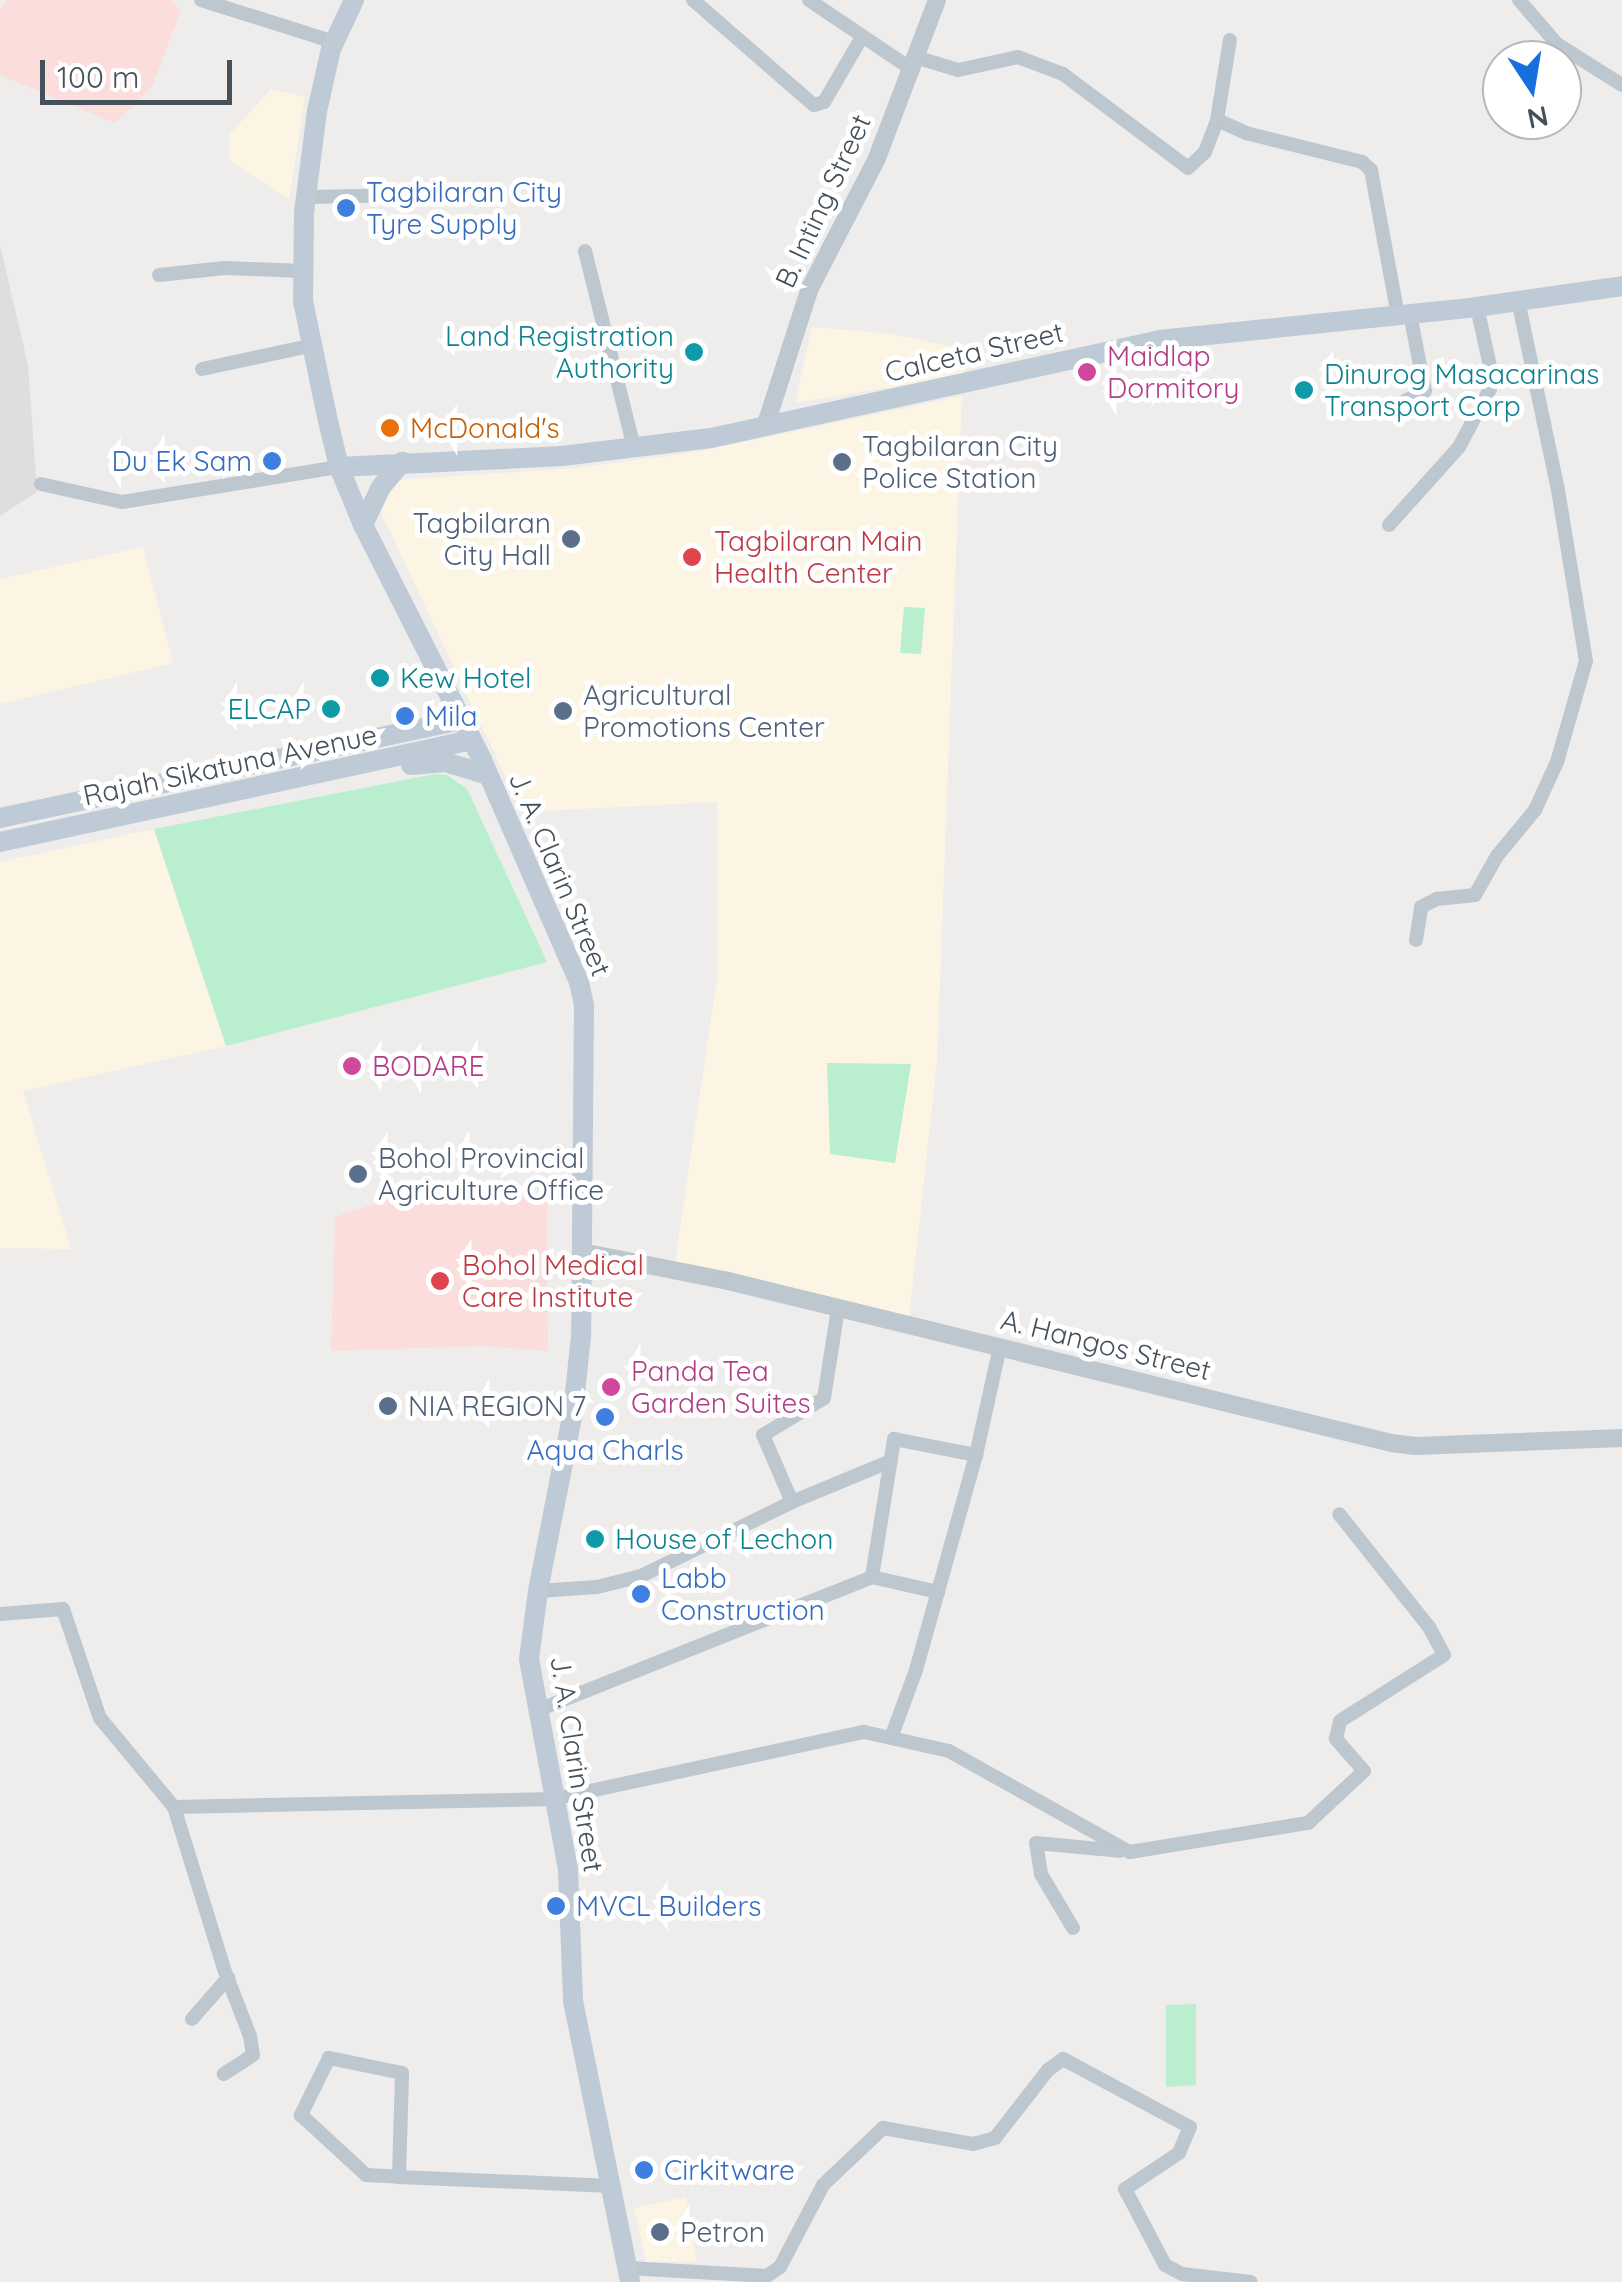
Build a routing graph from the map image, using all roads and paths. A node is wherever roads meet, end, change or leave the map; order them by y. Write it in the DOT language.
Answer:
graph roads {
  1 [pos="201,0"];
  2 [pos="354,0"];
  3 [pos="693,0"];
  4 [pos="809,0"];
  5 [pos="938,0"];
  6 [pos="1519,0"];
  7 [pos="862,36"];
  8 [pos="1230,40"];
  9 [pos="334,42"];
  10 [pos="913,62"];
  11 [pos="1622,85"];
  12 [pos="1217,120"];
  13 [pos="460,194"];
  14 [pos="307,197"];
  15 [pos="585,251"];
  16 [pos="302,271"];
  17 [pos="158,275"];
  18 [pos="1622,286"];
  19 [pos="1518,302"];
  20 [pos="1477,307"];
  21 [pos="1404,314"];
  22 [pos="314,345"];
  23 [pos="202,369"];
  24 [pos="1399,404"];
  25 [pos="765,427"];
  26 [pos="634,448"];
  27 [pos="402,462"];
  28 [pos="339,467"];
  29 [pos="41,484"];
  30 [pos="363,525"];
  31 [pos="1389,525"];
  32 [pos="460,720"];
  33 [pos="471,740"];
  34 [pos="380,760"];
  35 [pos="488,775"];
  36 [pos="152,786"];
  37 [pos="159,808"];
  38 [pos="0,818"];
  39 [pos="0,842"];
  40 [pos="1416,940"];
  41 [pos="582,1252"];
  42 [pos="838,1309"];
  43 [pos="1000,1347"];
  44 [pos="1622,1438"];
  45 [pos="976,1454"];
  46 [pos="891,1461"];
  47 [pos="792,1502"];
  48 [pos="1339,1514"];
  49 [pos="872,1577"];
  50 [pos="538,1591"];
  51 [pos="938,1592"];
  52 [pos="0,1614"];
  53 [pos="538,1710"];
  54 [pos="891,1738"];
  55 [pos="553,1799"];
  56 [pos="174,1807"];
  57 [pos="1130,1852"];
  58 [pos="1073,1928"];
  59 [pos="228,1978"];
  60 [pos="192,2019"];
  61 [pos="224,2074"];
  62 [pos="398,2177"];
  63 [pos="612,2186"];
  64 [pos="629,2275"];
  65 [pos="1251,2282"];
  1 -- 9 [label="street"];
  2 -- 9 [label="main road, J. A. Clarin Street"];
  3 -- 7 [label="street"];
  4 -- 7 [label="street"];
  5 -- 10 [label="street, B. Inting Street"];
  6 -- 11 [label="street"];
  7 -- 10 [label="street"];
  8 -- 12 [label="street"];
  9 -- 14 [label="main road, J. A. Clarin Street"];
  10 -- 12 [label="street"];
  10 -- 25 [label="street, B. Inting Street"];
  12 -- 21 [label="street"];
  13 -- 14 [label="street"];
  14 -- 16 [label="main road, J. A. Clarin Street"];
  15 -- 26 [label="street"];
  16 -- 17 [label="street"];
  16 -- 22 [label="main road, J. A. Clarin Street"];
  18 -- 19 [label="main road, Calceta Street"];
  19 -- 20 [label="main road, Calceta Street"];
  19 -- 40 [label="street"];
  20 -- 21 [label="main road, Calceta Street"];
  20 -- 31 [label="street"];
  21 -- 24 [label="street"];
  21 -- 25 [label="main road, Calceta Street"];
  22 -- 23 [label="street"];
  22 -- 28 [label="main road, J. A. Clarin Street"];
  25 -- 26 [label="main road, Calceta Street"];
  26 -- 27 [label="main road, Calceta Street"];
  27 -- 28 [label="main road, Calceta Street"];
  27 -- 30 [label="main road"];
  28 -- 29 [label="street"];
  28 -- 30 [label="main road, J. A. Clarin Street"];
  30 -- 32 [label="main road, J. A. Clarin Street"];
  32 -- 33 [label="main road, J. A. Clarin Street"];
  32 -- 36 [label="main road"];
  33 -- 34 [label="main road, Rajah Sikatuna Avenue"];
  33 -- 35 [label="main road, J. A. Clarin Street"];
  34 -- 35 [label="main road"];
  34 -- 37 [label="main road, Rajah Sikatuna Avenue"];
  35 -- 41 [label="main road, J. A. Clarin Street"];
  36 -- 37 [label="main road"];
  36 -- 38 [label="main road"];
  37 -- 39 [label="main road, Rajah Sikatuna Avenue"];
  41 -- 42 [label="street, A. Hangos Street"];
  41 -- 50 [label="main road, J. A. Clarin Street"];
  42 -- 43 [label="street, A. Hangos Street"];
  42 -- 47 [label="street"];
  43 -- 44 [label="street, A. Hangos Street"];
  43 -- 45 [label="street"];
  45 -- 46 [label="street"];
  45 -- 51 [label="street"];
  46 -- 47 [label="street"];
  46 -- 49 [label="street"];
  47 -- 50 [label="street"];
  48 -- 57 [label="street"];
  49 -- 51 [label="street"];
  49 -- 53 [label="street"];
  50 -- 53 [label="main road, J. A. Clarin Street"];
  51 -- 54 [label="street"];
  52 -- 56 [label="street"];
  53 -- 55 [label="main road, J. A. Clarin Street"];
  54 -- 55 [label="street"];
  54 -- 57 [label="street"];
  55 -- 56 [label="street"];
  55 -- 63 [label="main road, J. A. Clarin Street"];
  56 -- 59 [label="street"];
  57 -- 58 [label="street"];
  59 -- 60 [label="street"];
  59 -- 61 [label="street"];
  62 -- 62 [label="street"];
  62 -- 63 [label="street"];
  63 -- 64 [label="main road, J. A. Clarin Street"];
  64 -- 65 [label="street"];
}
